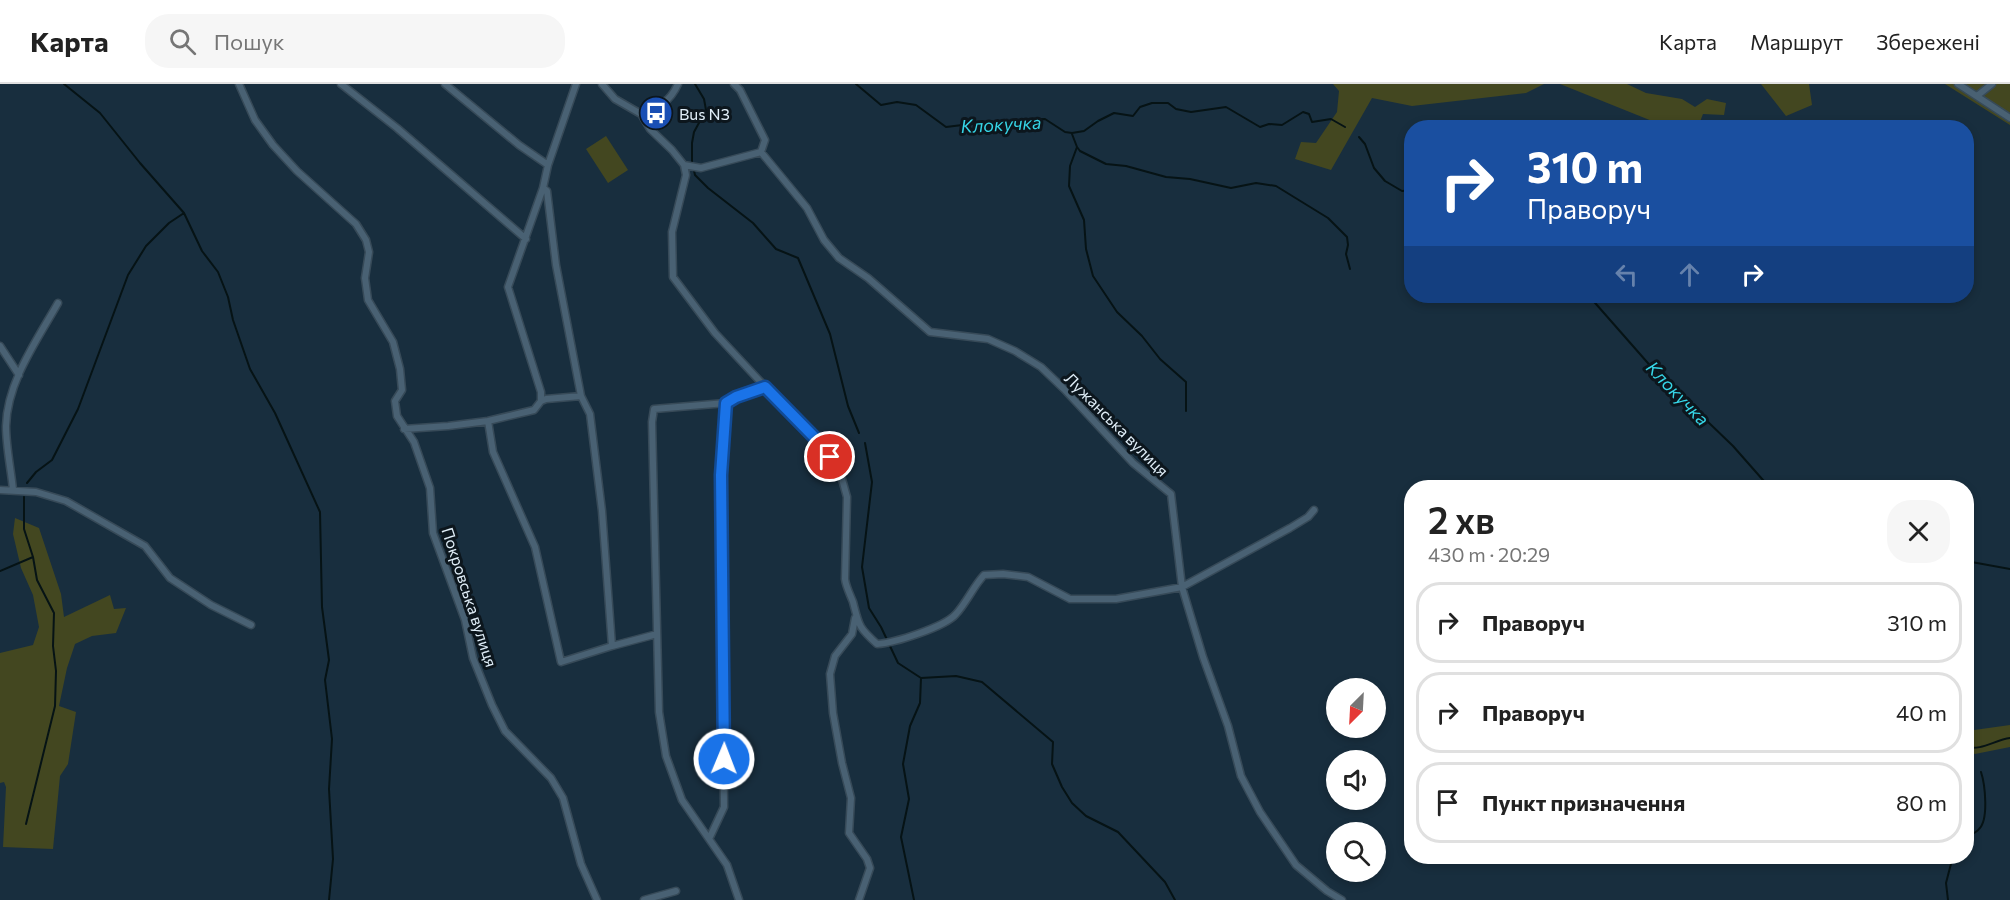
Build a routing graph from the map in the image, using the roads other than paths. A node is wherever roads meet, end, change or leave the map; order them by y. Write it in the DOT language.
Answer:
graph roads {
  1 [pos="239,84"];
  2 [pos="341,84"];
  3 [pos="445,84"];
  4 [pos="576,84"];
  5 [pos="602,84"];
  6 [pos="678,84"];
  7 [pos="734,84"];
  8 [pos="1958,84"];
  9 [pos="1992,84"];
  10 [pos="1977,96"];
  11 [pos="641,114"];
  12 [pos="2010,118"];
  13 [pos="760,152"];
  14 [pos="548,165"];
  15 [pos="688,166"];
  16 [pos="543,188"];
  17 [pos="526,239"];
  18 [pos="58,303"];
  19 [pos="0,345"];
  20 [pos="19,375"];
  21 [pos="765,387"];
  22 [pos="581,396"];
  23 [pos="541,401"];
  24 [pos="726,403"];
  25 [pos="488,421"];
  26 [pos="3,426"];
  27 [pos="404,429"];
  28 [pos="0,490"];
  29 [pos="14,490"];
  30 [pos="1314,510"];
  31 [pos="1182,587"];
  32 [pos="855,618"];
  33 [pos="251,625"];
  34 [pos="657,634"];
  35 [pos="612,646"];
  36 [pos="709,839"];
  37 [pos="676,891"];
  38 [pos="597,900"];
  39 [pos="644,900"];
  40 [pos="739,900"];
  41 [pos="859,900"];
  42 [pos="1341,900"];
  1 -- 27 [label="street, Покровська вулиця"];
  2 -- 17 [label="street"];
  3 -- 14 [label="street"];
  4 -- 14 [label="street"];
  5 -- 11 [label="street"];
  6 -- 11 [label="street"];
  7 -- 13 [label="street"];
  8 -- 10 [label="street"];
  9 -- 10 [label="street"];
  10 -- 12 [label="street"];
  11 -- 15 [label="street"];
  13 -- 15 [label="street"];
  13 -- 31 [label="street, Лужанська вулиця"];
  14 -- 16 [label="street"];
  15 -- 21 [label="street"];
  16 -- 17 [label="street"];
  16 -- 22 [label="street"];
  17 -- 23 [label="street"];
  18 -- 20 [label="street"];
  19 -- 20 [label="street"];
  20 -- 26 [label="street"];
  21 -- 24 [label="street"];
  21 -- 32 [label="street"];
  22 -- 23 [label="street"];
  22 -- 35 [label="street"];
  23 -- 25 [label="street"];
  24 -- 34 [label="street"];
  24 -- 36 [label="street"];
  25 -- 27 [label="street"];
  25 -- 35 [label="street"];
  26 -- 29 [label="street"];
  27 -- 38 [label="street, Покровська вулиця"];
  28 -- 29 [label="street"];
  29 -- 33 [label="street"];
  30 -- 31 [label="street"];
  31 -- 32 [label="street"];
  31 -- 42 [label="street, Лужанська вулиця"];
  32 -- 41 [label="street"];
  34 -- 35 [label="street"];
  34 -- 36 [label="street"];
  36 -- 40 [label="street"];
  37 -- 39 [label="street"];
}
